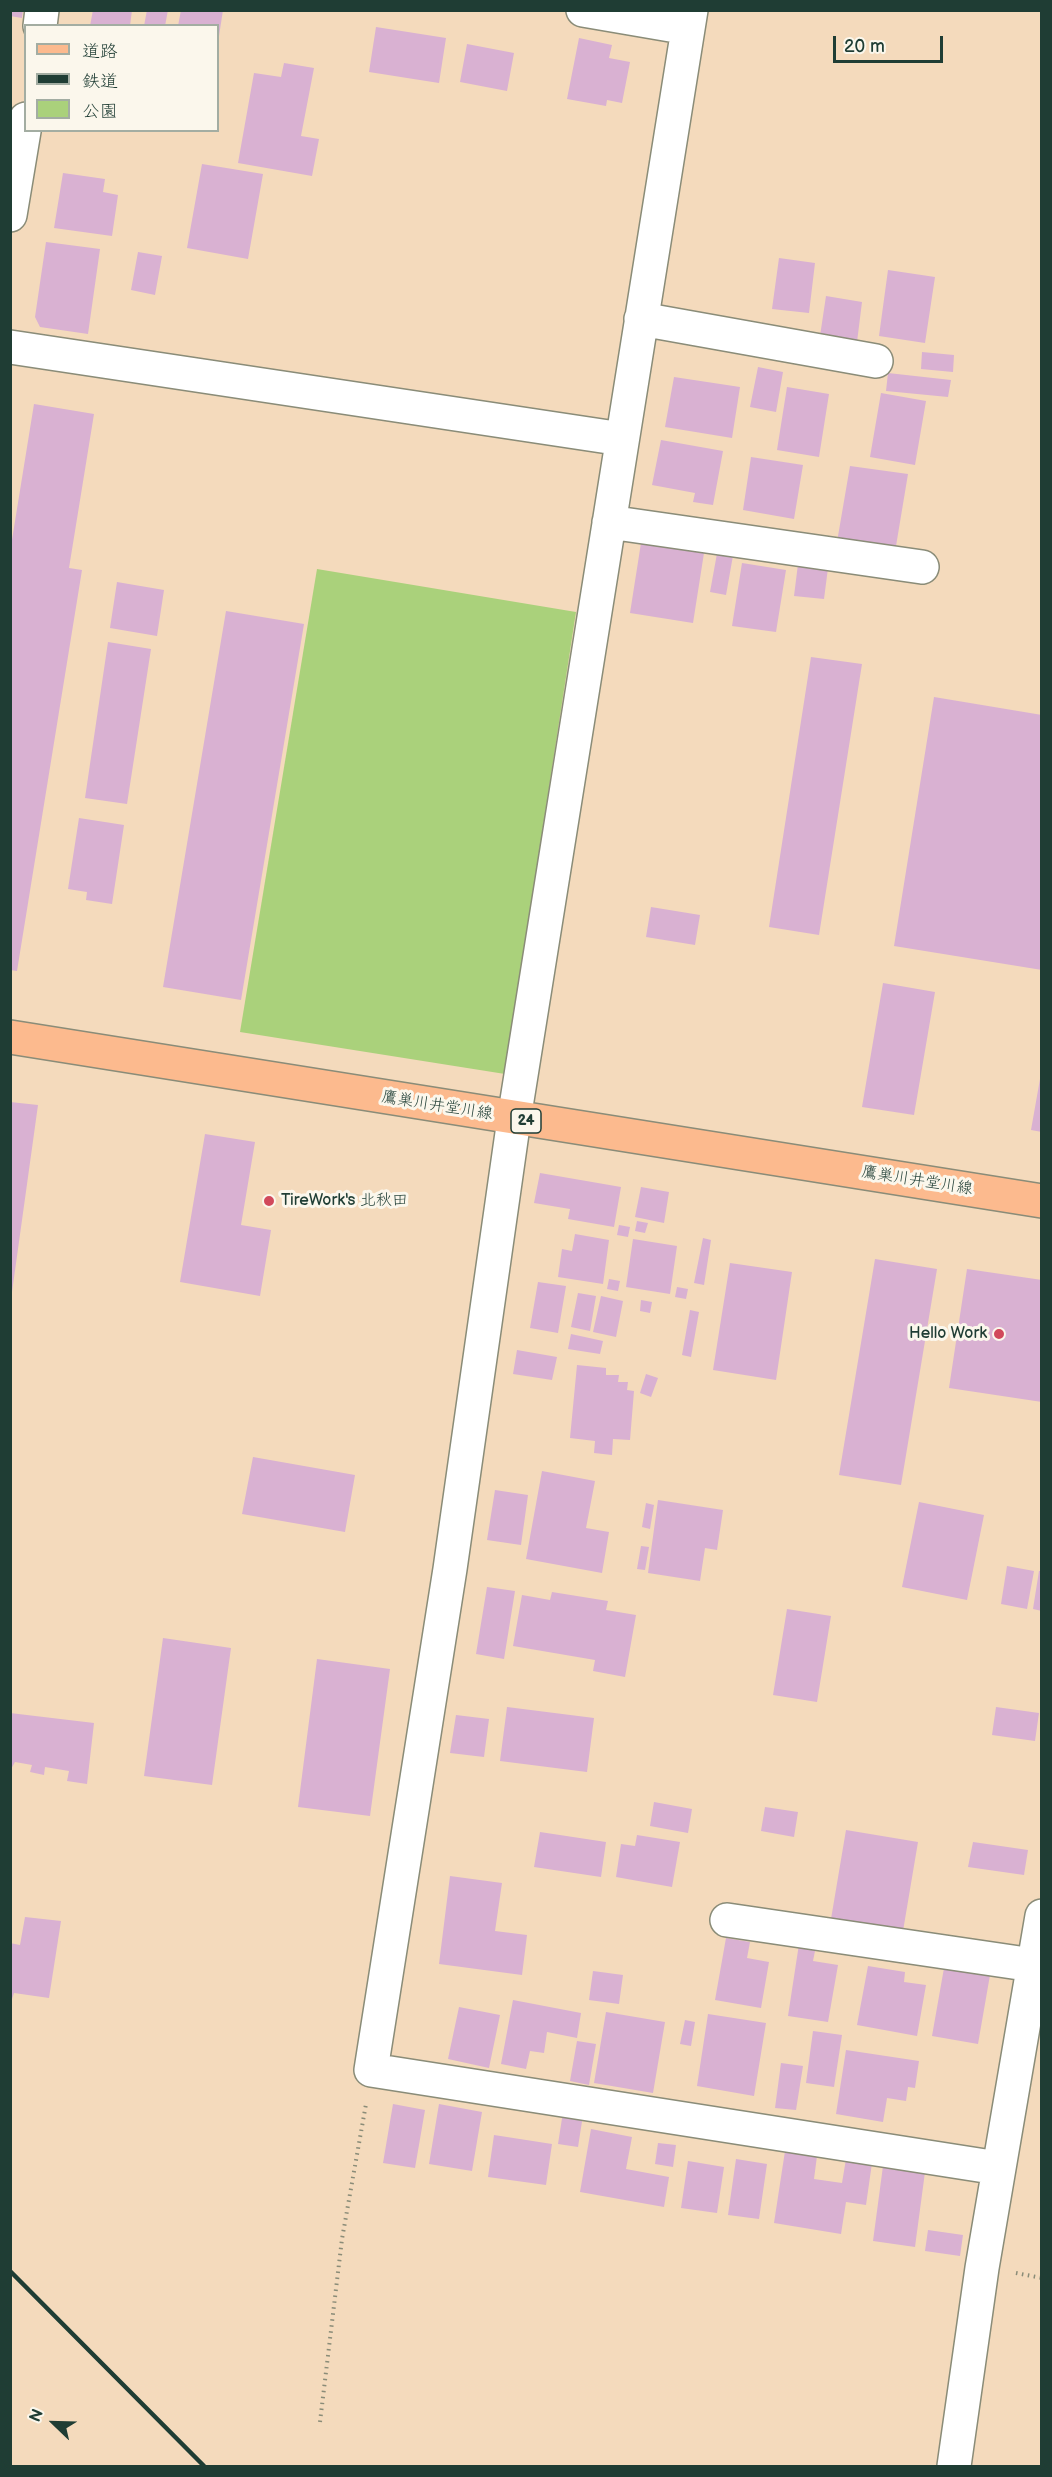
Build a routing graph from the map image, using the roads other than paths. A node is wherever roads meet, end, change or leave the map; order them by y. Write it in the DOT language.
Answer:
graph roads {
  1 [pos="583,10"];
  2 [pos="689,19"];
  3 [pos="24,131"];
  4 [pos="10,215"];
  5 [pos="641,320"];
  6 [pos="10,347"];
  7 [pos="876,361"];
  8 [pos="622,439"];
  9 [pos="609,522"];
  10 [pos="922,567"];
  11 [pos="10,1037"];
  12 [pos="514,1119"];
  13 [pos="1041,1201"];
  14 [pos="1041,1916"];
  15 [pos="727,1920"];
  16 [pos="1033,1965"];
  17 [pos="998,2168"];
  18 [pos="954,2466"];
  1 -- 2 [label="street"];
  2 -- 5 [label="street"];
  3 -- 4 [label="street"];
  5 -- 7 [label="street"];
  5 -- 8 [label="street"];
  6 -- 8 [label="street"];
  8 -- 9 [label="street"];
  9 -- 10 [label="street"];
  9 -- 12 [label="street"];
  11 -- 12 [label="main road, 鷹巣川井堂川線 / 24"];
  12 -- 13 [label="main road, 鷹巣川井堂川線 / 24"];
  12 -- 17 [label="street"];
  14 -- 16 [label="street"];
  15 -- 16 [label="street"];
  16 -- 17 [label="street"];
  17 -- 18 [label="street"];
}
